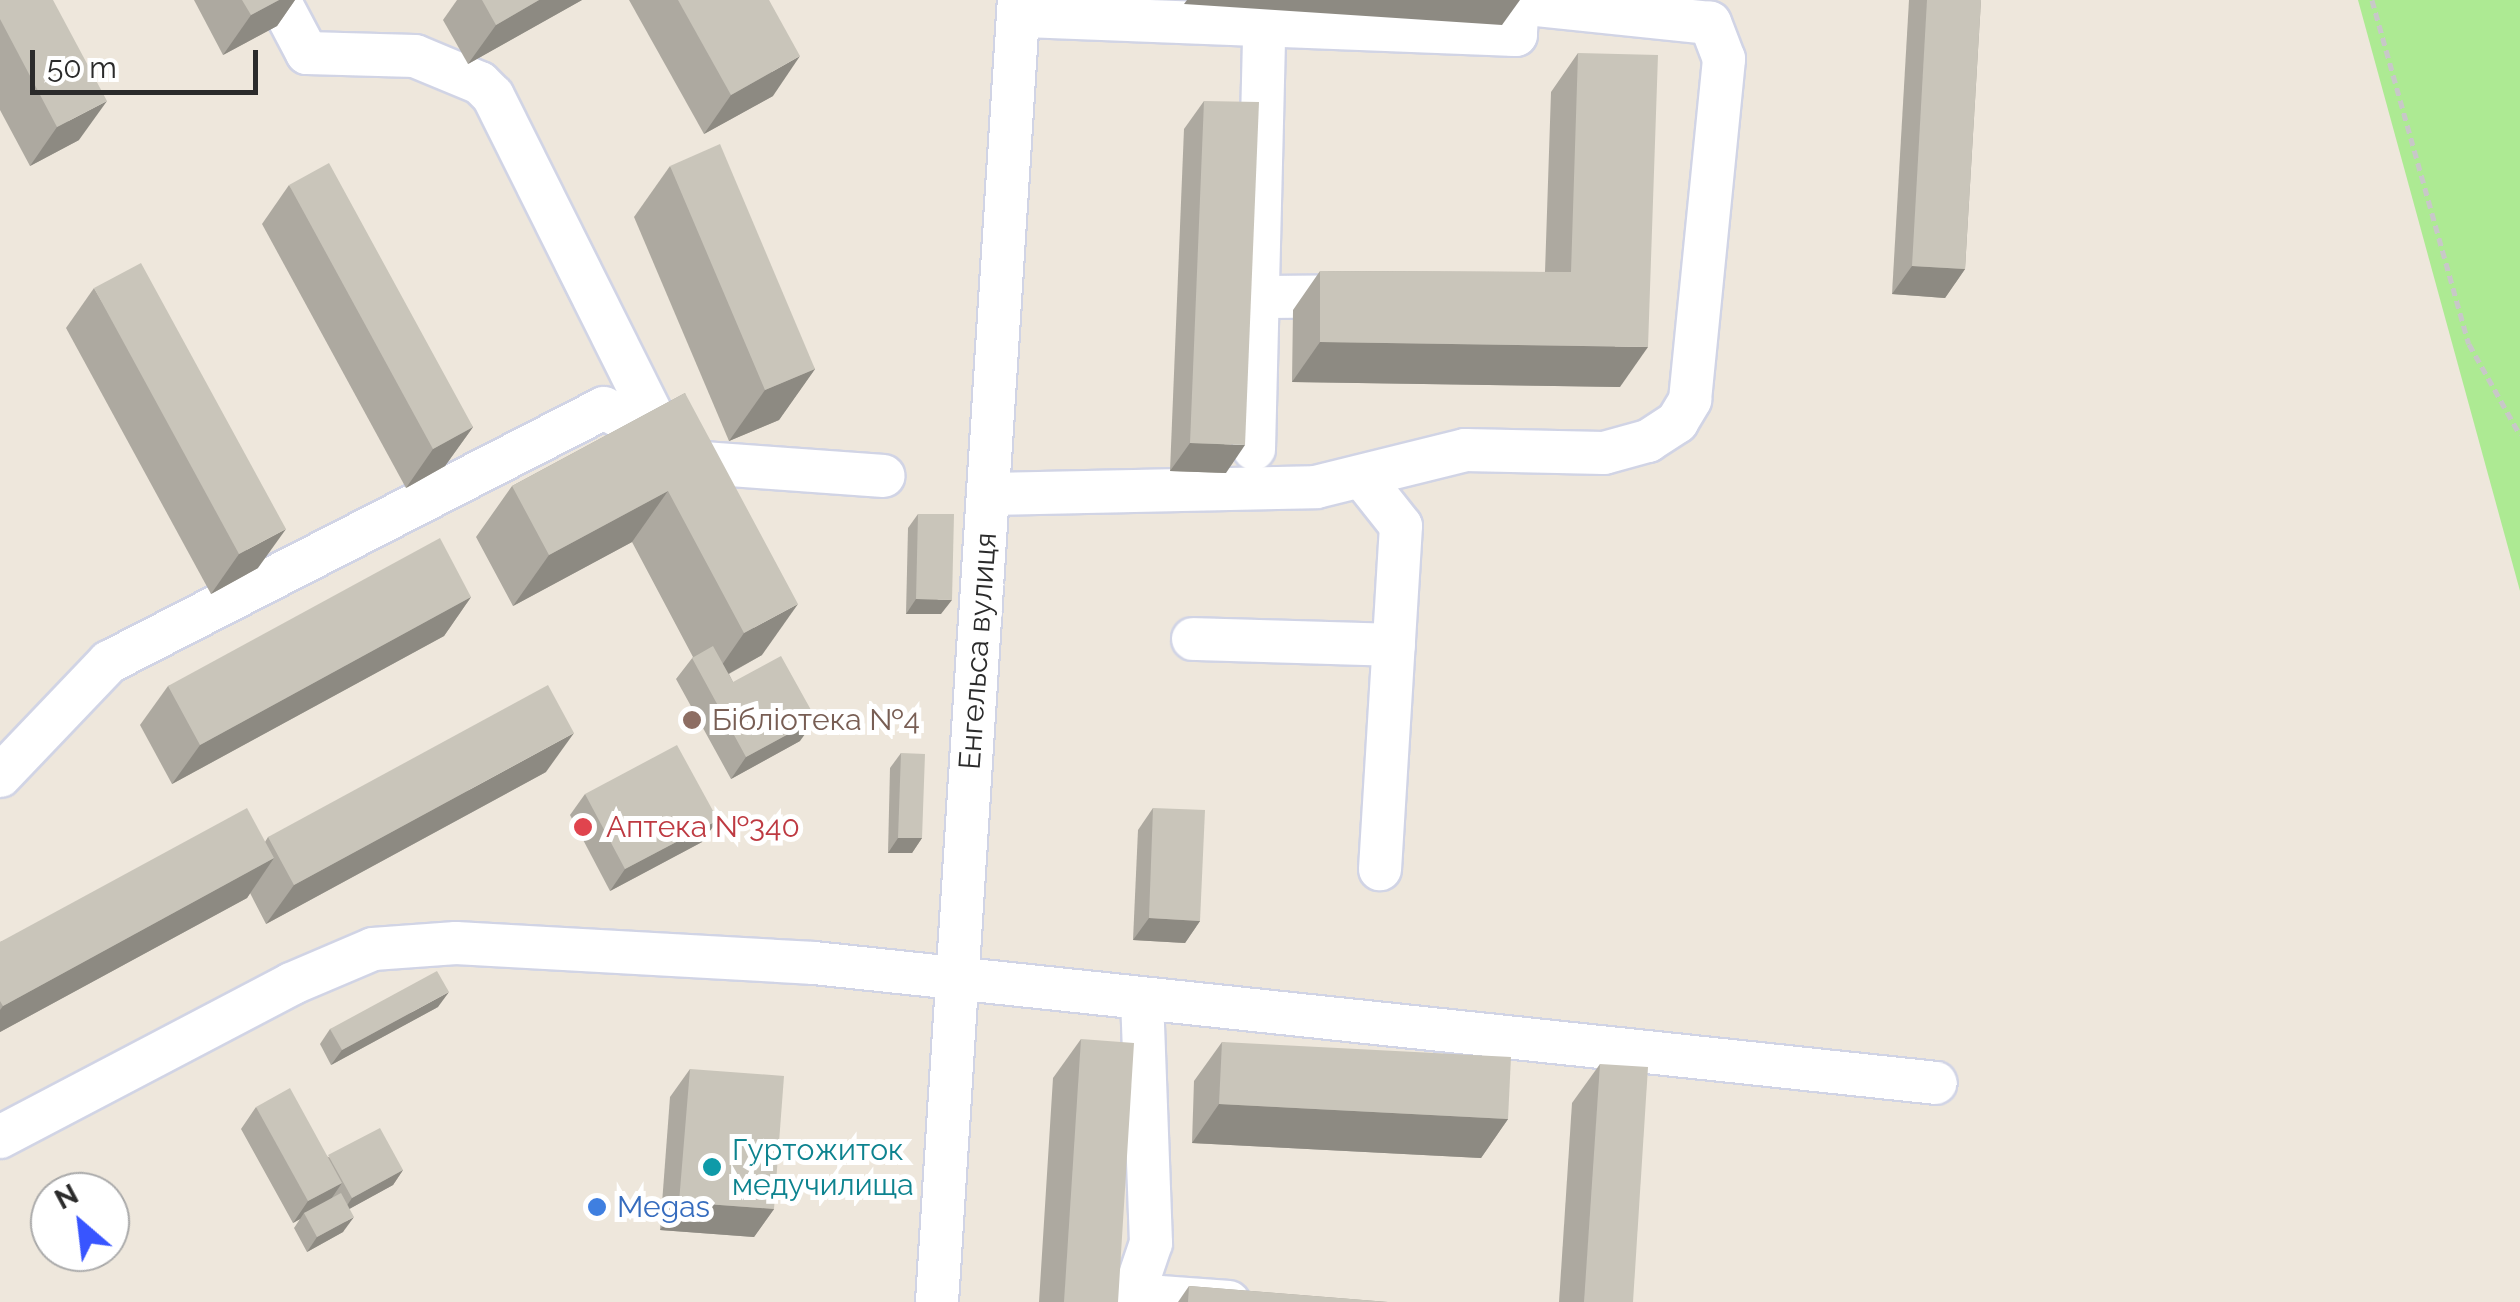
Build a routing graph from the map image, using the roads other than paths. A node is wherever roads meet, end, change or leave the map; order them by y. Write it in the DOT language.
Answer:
graph roads {
  1 [pos="278,0"];
  2 [pos="1518,1"];
  3 [pos="1018,8"];
  4 [pos="1264,25"];
  5 [pos="1413,295"];
  6 [pos="1258,297"];
  7 [pos="666,443"];
  8 [pos="1254,449"];
  9 [pos="884,476"];
  10 [pos="1363,478"];
  11 [pos="988,494"];
  12 [pos="1193,639"];
  13 [pos="1394,646"];
  14 [pos="0,776"];
  15 [pos="1380,869"];
  16 [pos="958,982"];
  17 [pos="1142,1002"];
  18 [pos="1936,1084"];
  19 [pos="0,1137"];
  20 [pos="1132,1298"];
  21 [pos="938,1302"];
  22 [pos="1229,1302"];
  1 -- 7 [label="street"];
  2 -- 4 [label="street"];
  2 -- 10 [label="street"];
  3 -- 4 [label="street"];
  3 -- 11 [label="street, Енгельса вулиця"];
  4 -- 6 [label="street"];
  5 -- 6 [label="street"];
  6 -- 8 [label="street"];
  7 -- 9 [label="street"];
  7 -- 14 [label="street"];
  10 -- 11 [label="street"];
  10 -- 13 [label="street"];
  11 -- 16 [label="street, Енгельса вулиця"];
  12 -- 13 [label="street"];
  13 -- 15 [label="street"];
  16 -- 17 [label="street"];
  16 -- 19 [label="street"];
  16 -- 21 [label="street, Енгельса вулиця"];
  17 -- 18 [label="street"];
  17 -- 20 [label="street"];
  20 -- 22 [label="street"];
}
